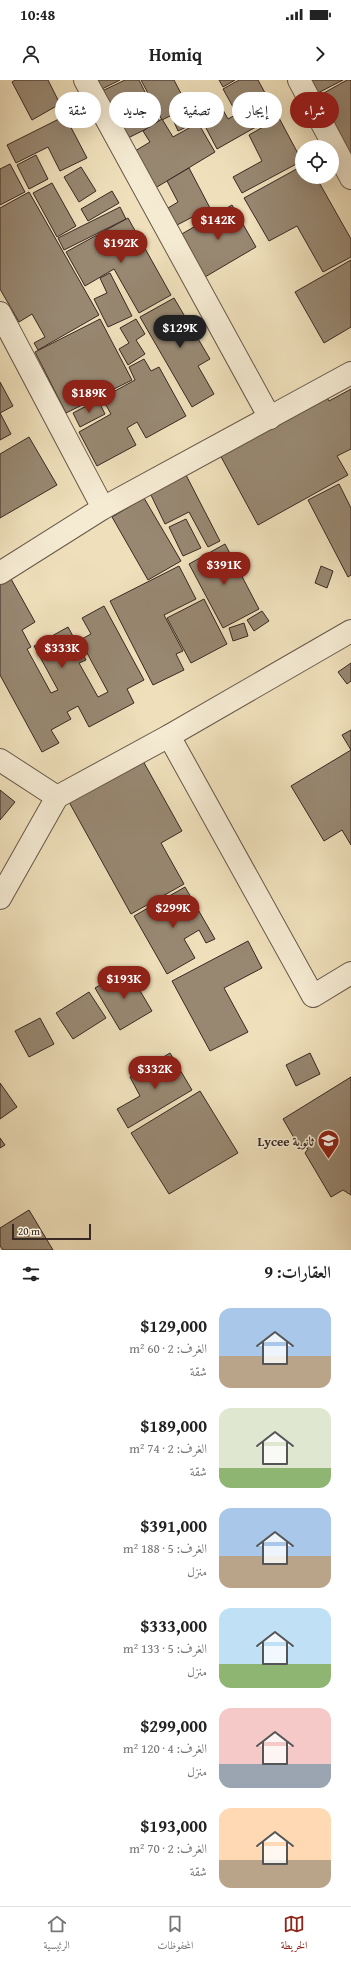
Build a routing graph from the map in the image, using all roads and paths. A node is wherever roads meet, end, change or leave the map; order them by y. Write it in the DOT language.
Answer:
graph roads {
  1 [pos="85,80"];
  2 [pos="299,80"];
  3 [pos="351,178"];
  4 [pos="0,313"];
  5 [pos="351,373"];
  6 [pos="270,418"];
  7 [pos="103,508"];
  8 [pos="0,573"];
  9 [pos="351,631"];
  10 [pos="169,736"];
  11 [pos="0,760"];
  12 [pos="57,797"];
  13 [pos="0,898"];
  14 [pos="351,973"];
  1 -- 6 [label="street"];
  2 -- 3 [label="street"];
  4 -- 7 [label="street"];
  5 -- 6 [label="street"];
  6 -- 7 [label="street"];
  7 -- 8 [label="street"];
  9 -- 10 [label="street"];
  10 -- 12 [label="street"];
  10 -- 14 [label="street"];
  11 -- 12 [label="street"];
  12 -- 13 [label="street"];
}
